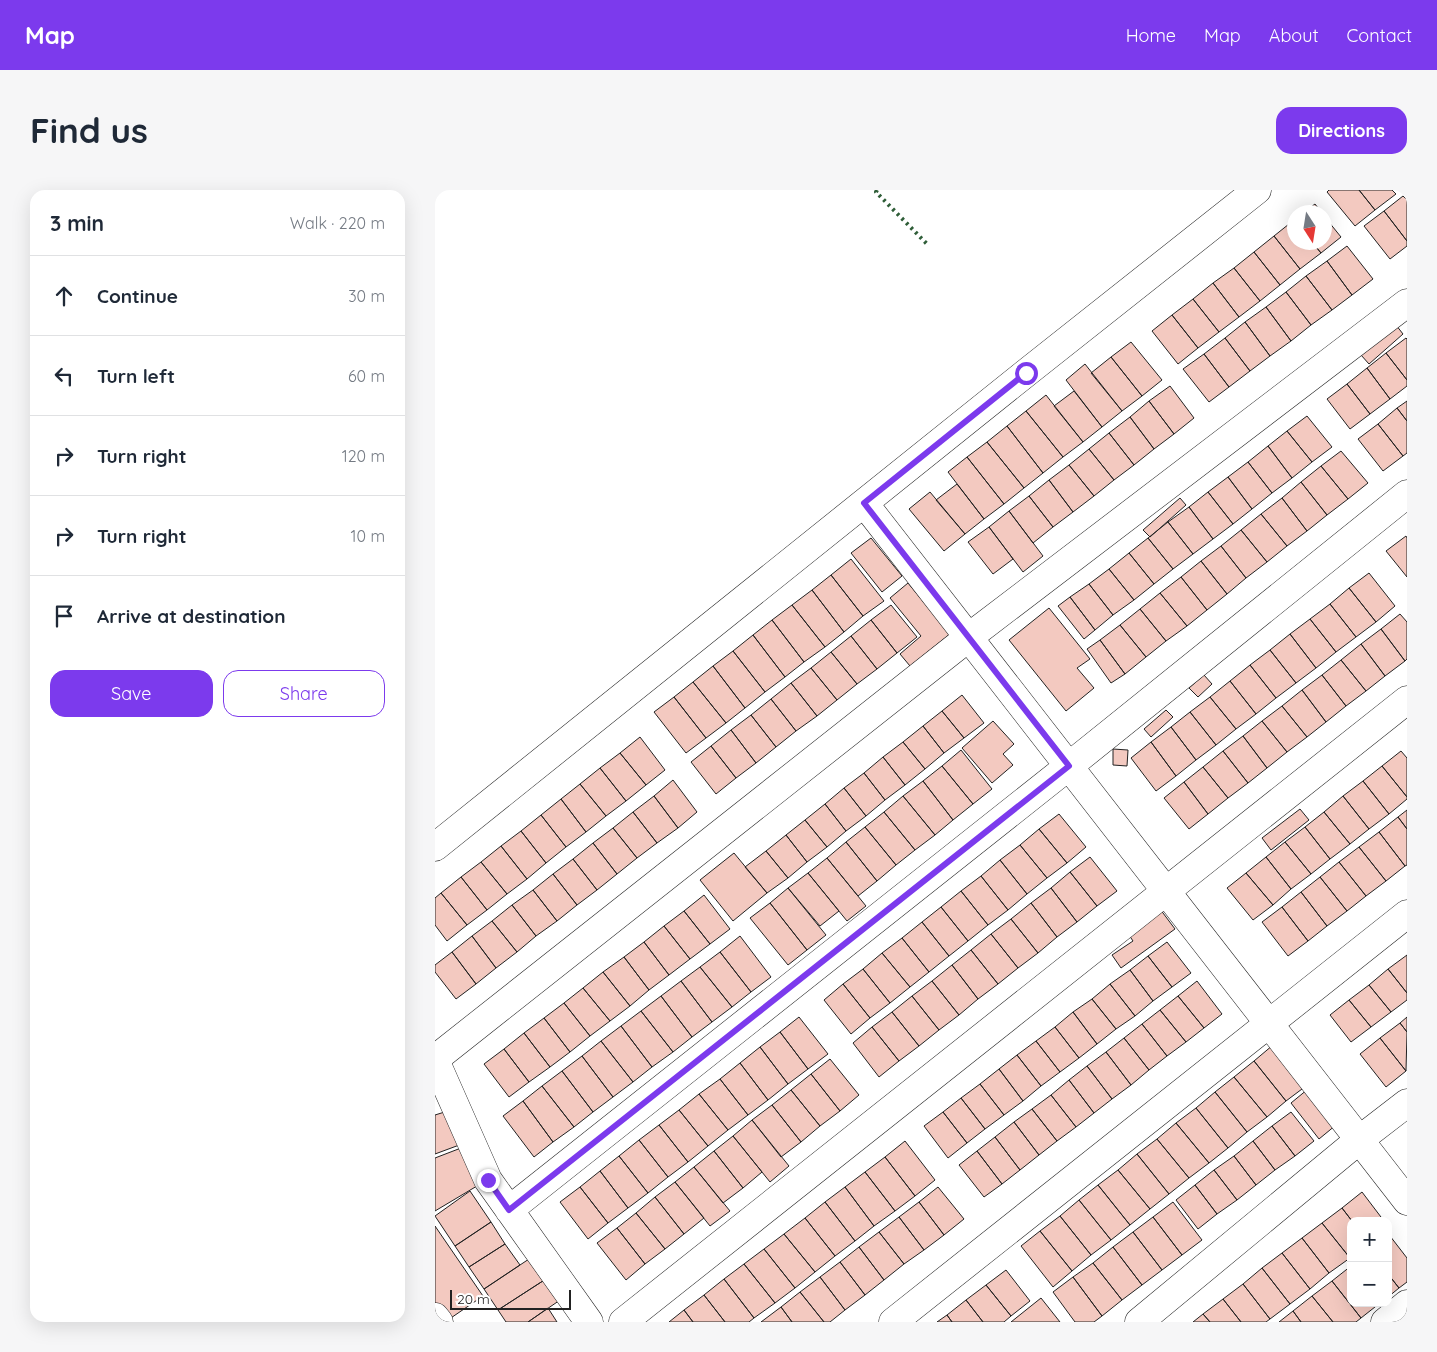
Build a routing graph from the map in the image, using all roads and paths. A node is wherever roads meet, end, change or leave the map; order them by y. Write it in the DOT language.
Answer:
graph roads {
  1 [pos="1257,190"];
  2 [pos="1407,303"];
  3 [pos="1407,494"];
  4 [pos="864,503"];
  5 [pos="969,637"];
  6 [pos="1407,700"];
  7 [pos="1069,766"];
  8 [pos="435,847"];
  9 [pos="1166,892"];
  10 [pos="1407,914"];
  11 [pos="1269,1024"];
  12 [pos="435,1059"];
  13 [pos="1407,1103"];
  14 [pos="1359,1140"];
  15 [pos="1407,1202"];
  16 [pos="509,1210"];
  17 [pos="1407,1304"];
  18 [pos="435,1317"];
  19 [pos="439,1322"];
  20 [pos="589,1322"];
  21 [pos="623,1322"];
  22 [pos="893,1322"];
  23 [pos="1139,1322"];
  24 [pos="1385,1322"];
  1 -- 4 [label="street"];
  2 -- 5 [label="street"];
  3 -- 7 [label="street"];
  4 -- 5 [label="street"];
  4 -- 8 [label="street"];
  5 -- 7 [label="street"];
  5 -- 12 [label="street"];
  6 -- 9 [label="street"];
  7 -- 9 [label="street"];
  7 -- 16 [label="street"];
  9 -- 11 [label="street"];
  9 -- 21 [label="street"];
  10 -- 11 [label="street"];
  11 -- 14 [label="street"];
  11 -- 22 [label="street"];
  12 -- 16 [label="street"];
  13 -- 14 [label="street"];
  14 -- 15 [label="street"];
  14 -- 23 [label="street"];
  16 -- 20 [label="street"];
  17 -- 24 [label="street"];
  18 -- 19 [label="street"];
}
